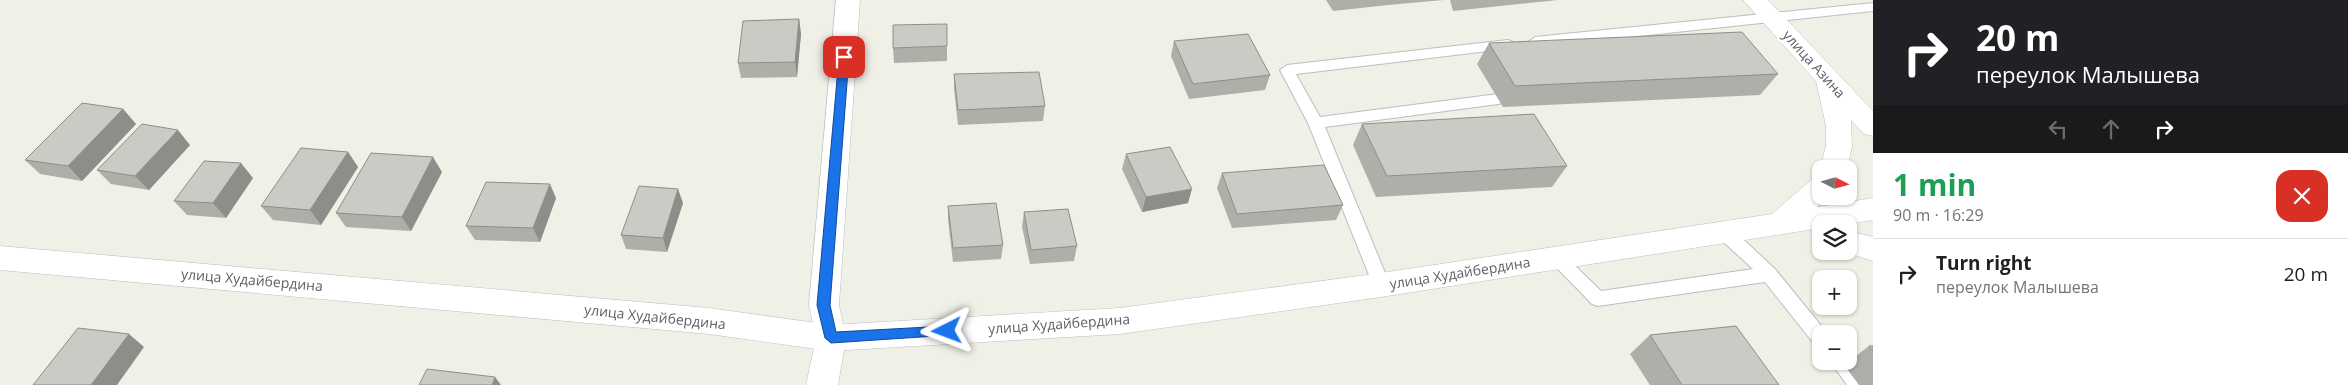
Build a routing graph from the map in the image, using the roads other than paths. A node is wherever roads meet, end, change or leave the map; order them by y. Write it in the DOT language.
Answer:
graph roads {
  1 [pos="848,0"];
  2 [pos="1873,7"];
  3 [pos="1764,8"];
  4 [pos="1824,75"];
  5 [pos="1498,99"];
  6 [pos="1873,110"];
  7 [pos="1316,123"];
  8 [pos="1873,127"];
  9 [pos="1835,160"];
  10 [pos="1812,195"];
  11 [pos="1873,209"];
  12 [pos="1779,224"];
  13 [pos="1724,232"];
  14 [pos="1812,233"];
  15 [pos="1857,244"];
  16 [pos="1873,249"];
  17 [pos="0,258"];
  18 [pos="1556,258"];
  19 [pos="1769,274"];
  20 [pos="1381,285"];
  21 [pos="1812,328"];
  22 [pos="831,338"];
  23 [pos="1846,370"];
  24 [pos="822,385"];
  25 [pos="1858,385"];
  1 -- 22 [label="street"];
  2 -- 3 [label="lane"];
  3 -- 4 [label="street, улица Азина"];
  3 -- 7 [label="lane"];
  4 -- 6 [label="street"];
  4 -- 8 [label="street, улица Азина"];
  4 -- 9 [label="street"];
  5 -- 7 [label="lane"];
  7 -- 20 [label="lane"];
  10 -- 12 [label="street"];
  11 -- 12 [label="street, улица Худайбердина"];
  12 -- 13 [label="street, улица Худайбердина"];
  12 -- 14 [label="street"];
  13 -- 18 [label="street, улица Худайбердина"];
  13 -- 19 [label="lane"];
  15 -- 16 [label="street"];
  17 -- 22 [label="street, улица Худайбердина"];
  18 -- 19 [label="lane"];
  18 -- 20 [label="street, улица Худайбердина"];
  19 -- 21 [label="lane"];
  20 -- 22 [label="street, улица Худайбердина"];
  22 -- 24 [label="street"];
  23 -- 25 [label="lane"];
}
